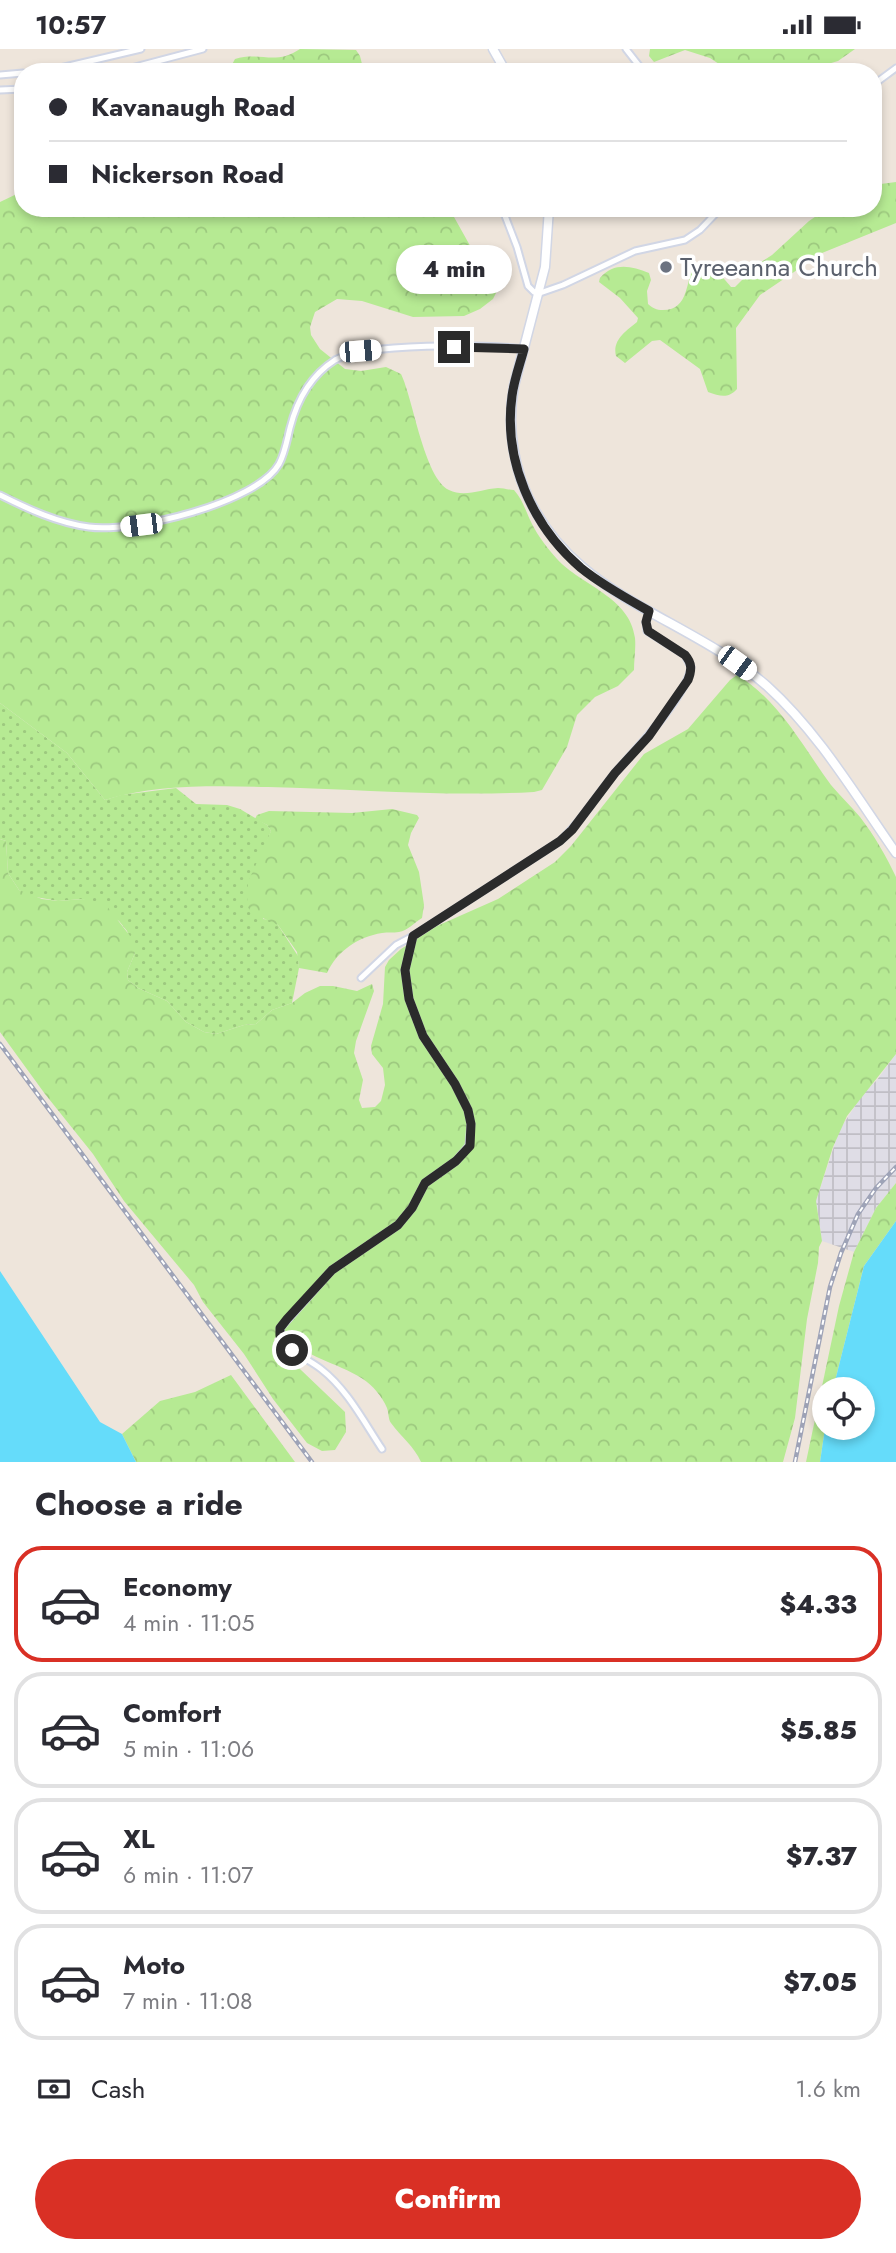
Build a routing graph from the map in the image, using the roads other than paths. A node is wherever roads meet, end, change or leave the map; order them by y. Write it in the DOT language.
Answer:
graph roads {
  1 [pos="141,49"];
  2 [pos="203,49"];
  3 [pos="626,49"];
  4 [pos="81,63"];
  5 [pos="150,63"];
  6 [pos="637,63"];
  7 [pos="505,217"];
  8 [pos="549,217"];
  9 [pos="712,217"];
  10 [pos="540,293"];
  11 [pos="524,349"];
  12 [pos="0,495"];
  13 [pos="649,611"];
  14 [pos="896,853"];
  15 [pos="413,936"];
  16 [pos="362,978"];
  17 [pos="382,1449"];
  1 -- 4 [label="street"];
  2 -- 5 [label="street"];
  3 -- 6 [label="street"];
  7 -- 10 [label="street"];
  8 -- 10 [label="street"];
  9 -- 10 [label="street"];
  10 -- 11 [label="street"];
  11 -- 12 [label="street"];
  11 -- 13 [label="street"];
  13 -- 14 [label="street"];
  13 -- 15 [label="street"];
  15 -- 16 [label="street"];
  15 -- 17 [label="street"];
}
